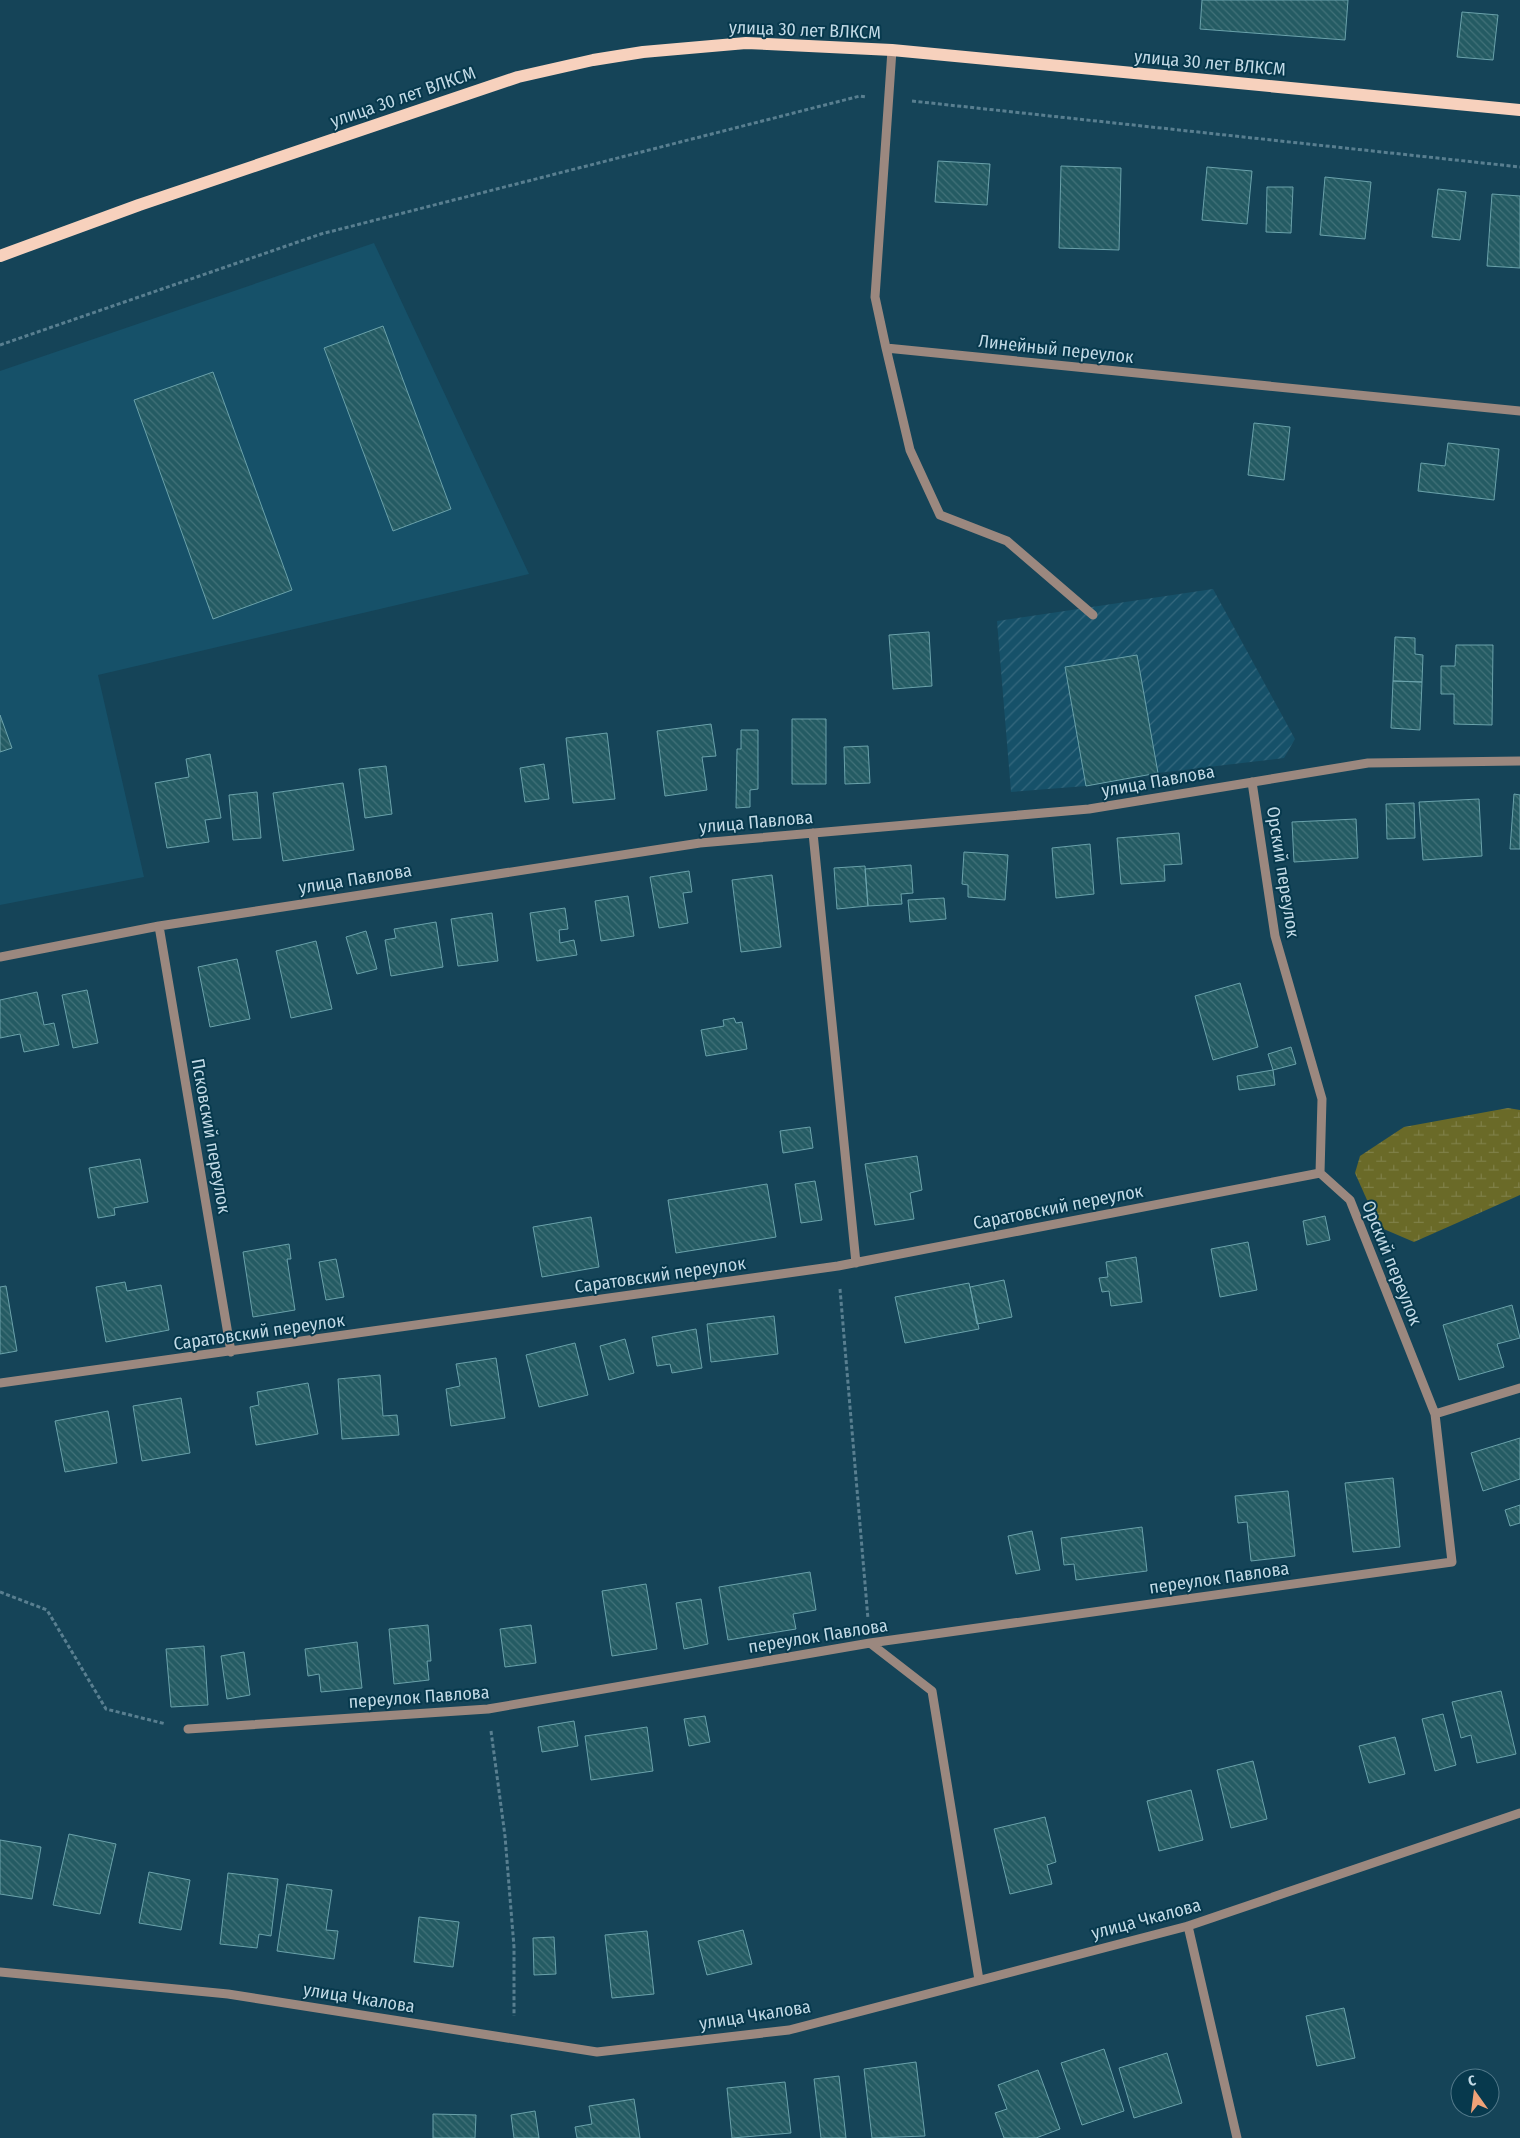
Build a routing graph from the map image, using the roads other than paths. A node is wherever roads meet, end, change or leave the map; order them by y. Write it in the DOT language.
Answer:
graph roads {
  1 [pos="892,50"];
  2 [pos="1520,110"];
  3 [pos="0,256"];
  4 [pos="886,348"];
  5 [pos="1520,411"];
  6 [pos="1094,615"];
  7 [pos="1520,761"];
  8 [pos="1252,782"];
  9 [pos="813,833"];
  10 [pos="159,926"];
  11 [pos="0,957"];
  12 [pos="1320,1173"];
  13 [pos="856,1263"];
  14 [pos="231,1352"];
  15 [pos="0,1383"];
  16 [pos="1520,1388"];
  17 [pos="1435,1414"];
  18 [pos="1452,1562"];
  19 [pos="870,1643"];
  20 [pos="188,1729"];
  21 [pos="1520,1813"];
  22 [pos="1188,1926"];
  23 [pos="0,1972"];
  24 [pos="979,1980"];
  25 [pos="1237,2138"];
  1 -- 2 [label="main road, улица 30 лет ВЛКСМ"];
  1 -- 3 [label="main road, улица 30 лет ВЛКСМ"];
  1 -- 4 [label="street"];
  4 -- 5 [label="street, Линейный переулок"];
  4 -- 6 [label="street"];
  7 -- 8 [label="street, улица Павлова"];
  8 -- 9 [label="street, улица Павлова"];
  8 -- 12 [label="street, Орский переулок"];
  9 -- 10 [label="street, улица Павлова"];
  9 -- 13 [label="street"];
  10 -- 11 [label="street, улица Павлова"];
  10 -- 14 [label="street, Псковский переулок"];
  12 -- 13 [label="street, Саратовский переулок"];
  12 -- 17 [label="street, Орский переулок"];
  13 -- 14 [label="street, Саратовский переулок"];
  14 -- 15 [label="street, Саратовский переулок"];
  16 -- 17 [label="street"];
  17 -- 18 [label="street, Орский переулок"];
  18 -- 19 [label="street, переулок Павлова"];
  19 -- 20 [label="street, переулок Павлова"];
  19 -- 24 [label="street"];
  21 -- 22 [label="street, улица Чкалова"];
  22 -- 24 [label="street, улица Чкалова"];
  22 -- 25 [label="street"];
  23 -- 24 [label="street, улица Чкалова"];
}
